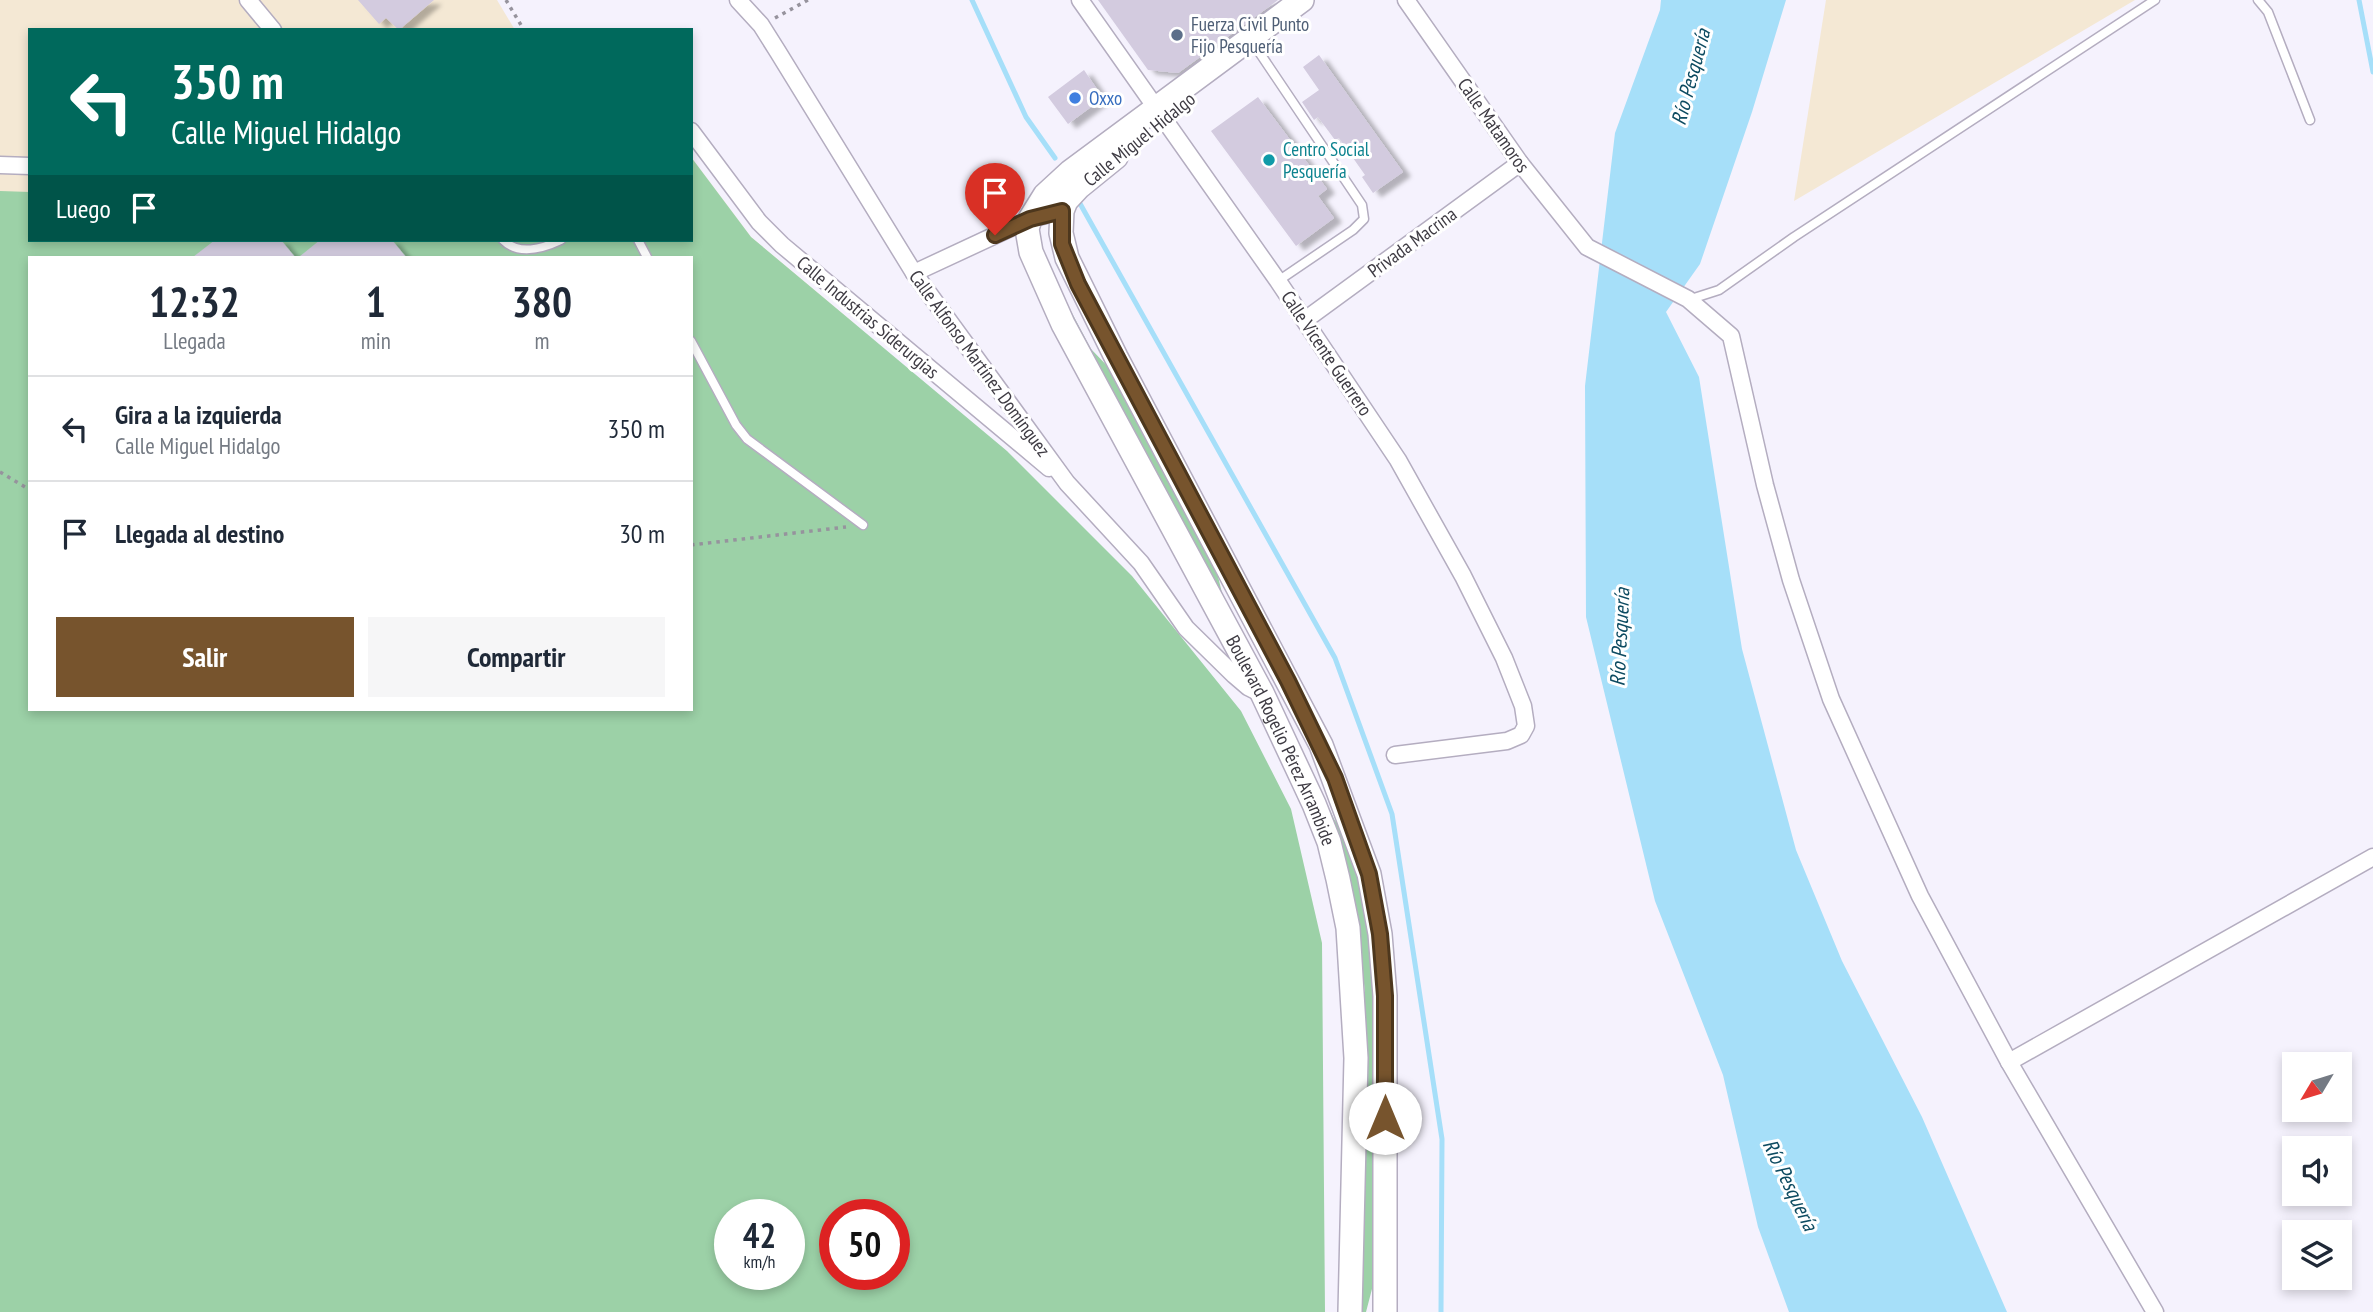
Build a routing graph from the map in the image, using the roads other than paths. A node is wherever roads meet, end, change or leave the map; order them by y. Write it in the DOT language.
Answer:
graph roads {
  1 [pos="248,0"];
  2 [pos="738,0"];
  3 [pos="1080,0"];
  4 [pos="1302,0"];
  5 [pos="1317,0"];
  6 [pos="1406,0"];
  7 [pos="2155,0"];
  8 [pos="2258,0"];
  9 [pos="271,28"];
  10 [pos="1254,43"];
  11 [pos="1159,114"];
  12 [pos="2310,120"];
  13 [pos="693,134"];
  14 [pos="1520,163"];
  15 [pos="0,164"];
  16 [pos="28,166"];
  17 [pos="1062,211"];
  18 [pos="1030,219"];
  19 [pos="506,242"];
  20 [pos="554,242"];
  21 [pos="914,273"];
  22 [pos="1279,281"];
  23 [pos="1688,299"];
  24 [pos="1305,320"];
  25 [pos="693,345"];
  26 [pos="1067,483"];
  27 [pos="863,525"];
  28 [pos="1288,681"];
  29 [pos="1262,693"];
  30 [pos="1395,755"];
  31 [pos="2373,857"];
  32 [pos="2009,1062"];
  33 [pos="1350,1312"];
  34 [pos="1385,1312"];
  35 [pos="2155,1312"];
  1 -- 9 [label="street"];
  2 -- 21 [label="street, Calle Alfonso Martínez Domínguez"];
  3 -- 11 [label="street, Calle Vicente Guerrero"];
  4 -- 10 [label="main road"];
  5 -- 10 [label="main road"];
  6 -- 14 [label="street, Calle Matamoros"];
  7 -- 23 [label="lane"];
  8 -- 12 [label="lane"];
  10 -- 11 [label="main road"];
  10 -- 22 [label="lane"];
  11 -- 17 [label="main road, Calle Miguel Hidalgo"];
  11 -- 18 [label="main road"];
  11 -- 22 [label="street, Calle Vicente Guerrero"];
  13 -- 26 [label="street, Calle Industrias Siderurgias"];
  14 -- 23 [label="street, Calle Matamoros"];
  14 -- 24 [label="street, Privada Macrina"];
  15 -- 16 [label="street"];
  17 -- 18 [label="street"];
  17 -- 28 [label="main road, Boulevard Rogelio Pérez Arrambide"];
  18 -- 21 [label="street"];
  18 -- 29 [label="main road, Boulevard Rogelio Pérez Arrambide"];
  19 -- 20 [label="lane"];
  21 -- 26 [label="street, Calle Alfonso Martínez Domínguez"];
  22 -- 24 [label="street, Calle Vicente Guerrero"];
  23 -- 32 [label="street"];
  24 -- 30 [label="street, Calle Vicente Guerrero"];
  25 -- 27 [label="lane"];
  26 -- 29 [label="street, Calle Alfonso Martínez Domínguez"];
  28 -- 29 [label="main road"];
  28 -- 34 [label="main road, Boulevard Rogelio Pérez Arrambide"];
  29 -- 33 [label="main road, Boulevard Rogelio Pérez Arrambide"];
  31 -- 32 [label="street"];
  32 -- 35 [label="street"];
}
